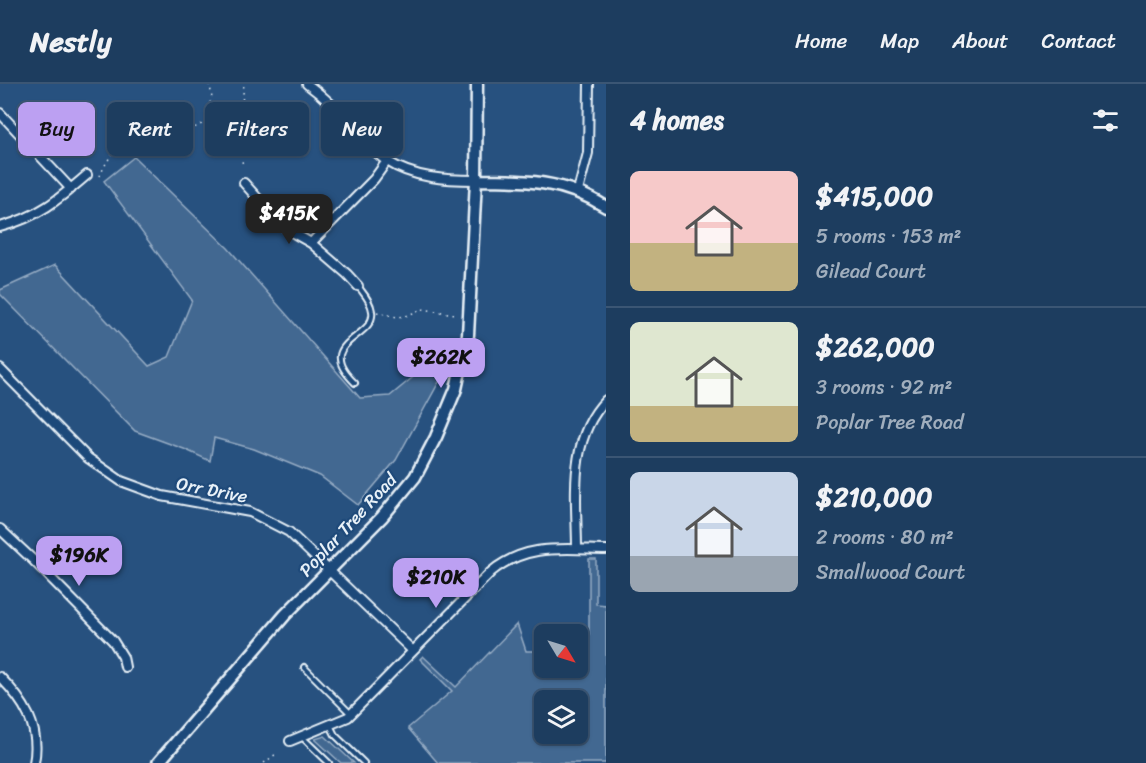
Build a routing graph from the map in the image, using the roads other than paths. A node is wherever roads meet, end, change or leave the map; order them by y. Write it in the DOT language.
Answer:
graph roads {
  1 [pos="307,84"];
  2 [pos="477,84"];
  3 [pos="589,84"];
  4 [pos="0,112"];
  5 [pos="387,161"];
  6 [pos="87,175"];
  7 [pos="476,180"];
  8 [pos="244,183"];
  9 [pos="71,189"];
  10 [pos="578,192"];
  11 [pos="606,207"];
  12 [pos="0,227"];
  13 [pos="311,243"];
  14 [pos="358,286"];
  15 [pos="0,369"];
  16 [pos="355,383"];
  17 [pos="606,400"];
  18 [pos="0,529"];
  19 [pos="577,549"];
  20 [pos="606,550"];
  21 [pos="331,570"];
  22 [pos="413,651"];
  23 [pos="125,667"];
  24 [pos="304,667"];
  25 [pos="0,677"];
  26 [pos="350,714"];
  27 [pos="330,725"];
  28 [pos="302,736"];
  29 [pos="290,741"];
  30 [pos="34,763"];
  31 [pos="158,763"];
  32 [pos="329,763"];
  33 [pos="364,763"];
  1 -- 5 [label="street"];
  2 -- 7 [label="main road, Poplar Tree Road"];
  3 -- 10 [label="street"];
  4 -- 9 [label="street"];
  5 -- 7 [label="street"];
  5 -- 13 [label="street"];
  6 -- 9 [label="street"];
  7 -- 10 [label="main road"];
  7 -- 21 [label="main road, Poplar Tree Road"];
  8 -- 13 [label="street"];
  9 -- 12 [label="street"];
  10 -- 11 [label="main road"];
  13 -- 14 [label="street"];
  14 -- 16 [label="lane"];
  15 -- 21 [label="street, Orr Drive"];
  17 -- 19 [label="street"];
  18 -- 23 [label="street"];
  19 -- 20 [label="street"];
  19 -- 22 [label="street"];
  21 -- 22 [label="street, Orr Drive"];
  21 -- 31 [label="main road, Poplar Tree Road"];
  22 -- 26 [label="street"];
  24 -- 26 [label="lane"];
  25 -- 30 [label="street"];
  26 -- 27 [label="street"];
  27 -- 28 [label="street"];
  27 -- 33 [label="lane"];
  28 -- 29 [label="street"];
  28 -- 32 [label="lane"];
}
